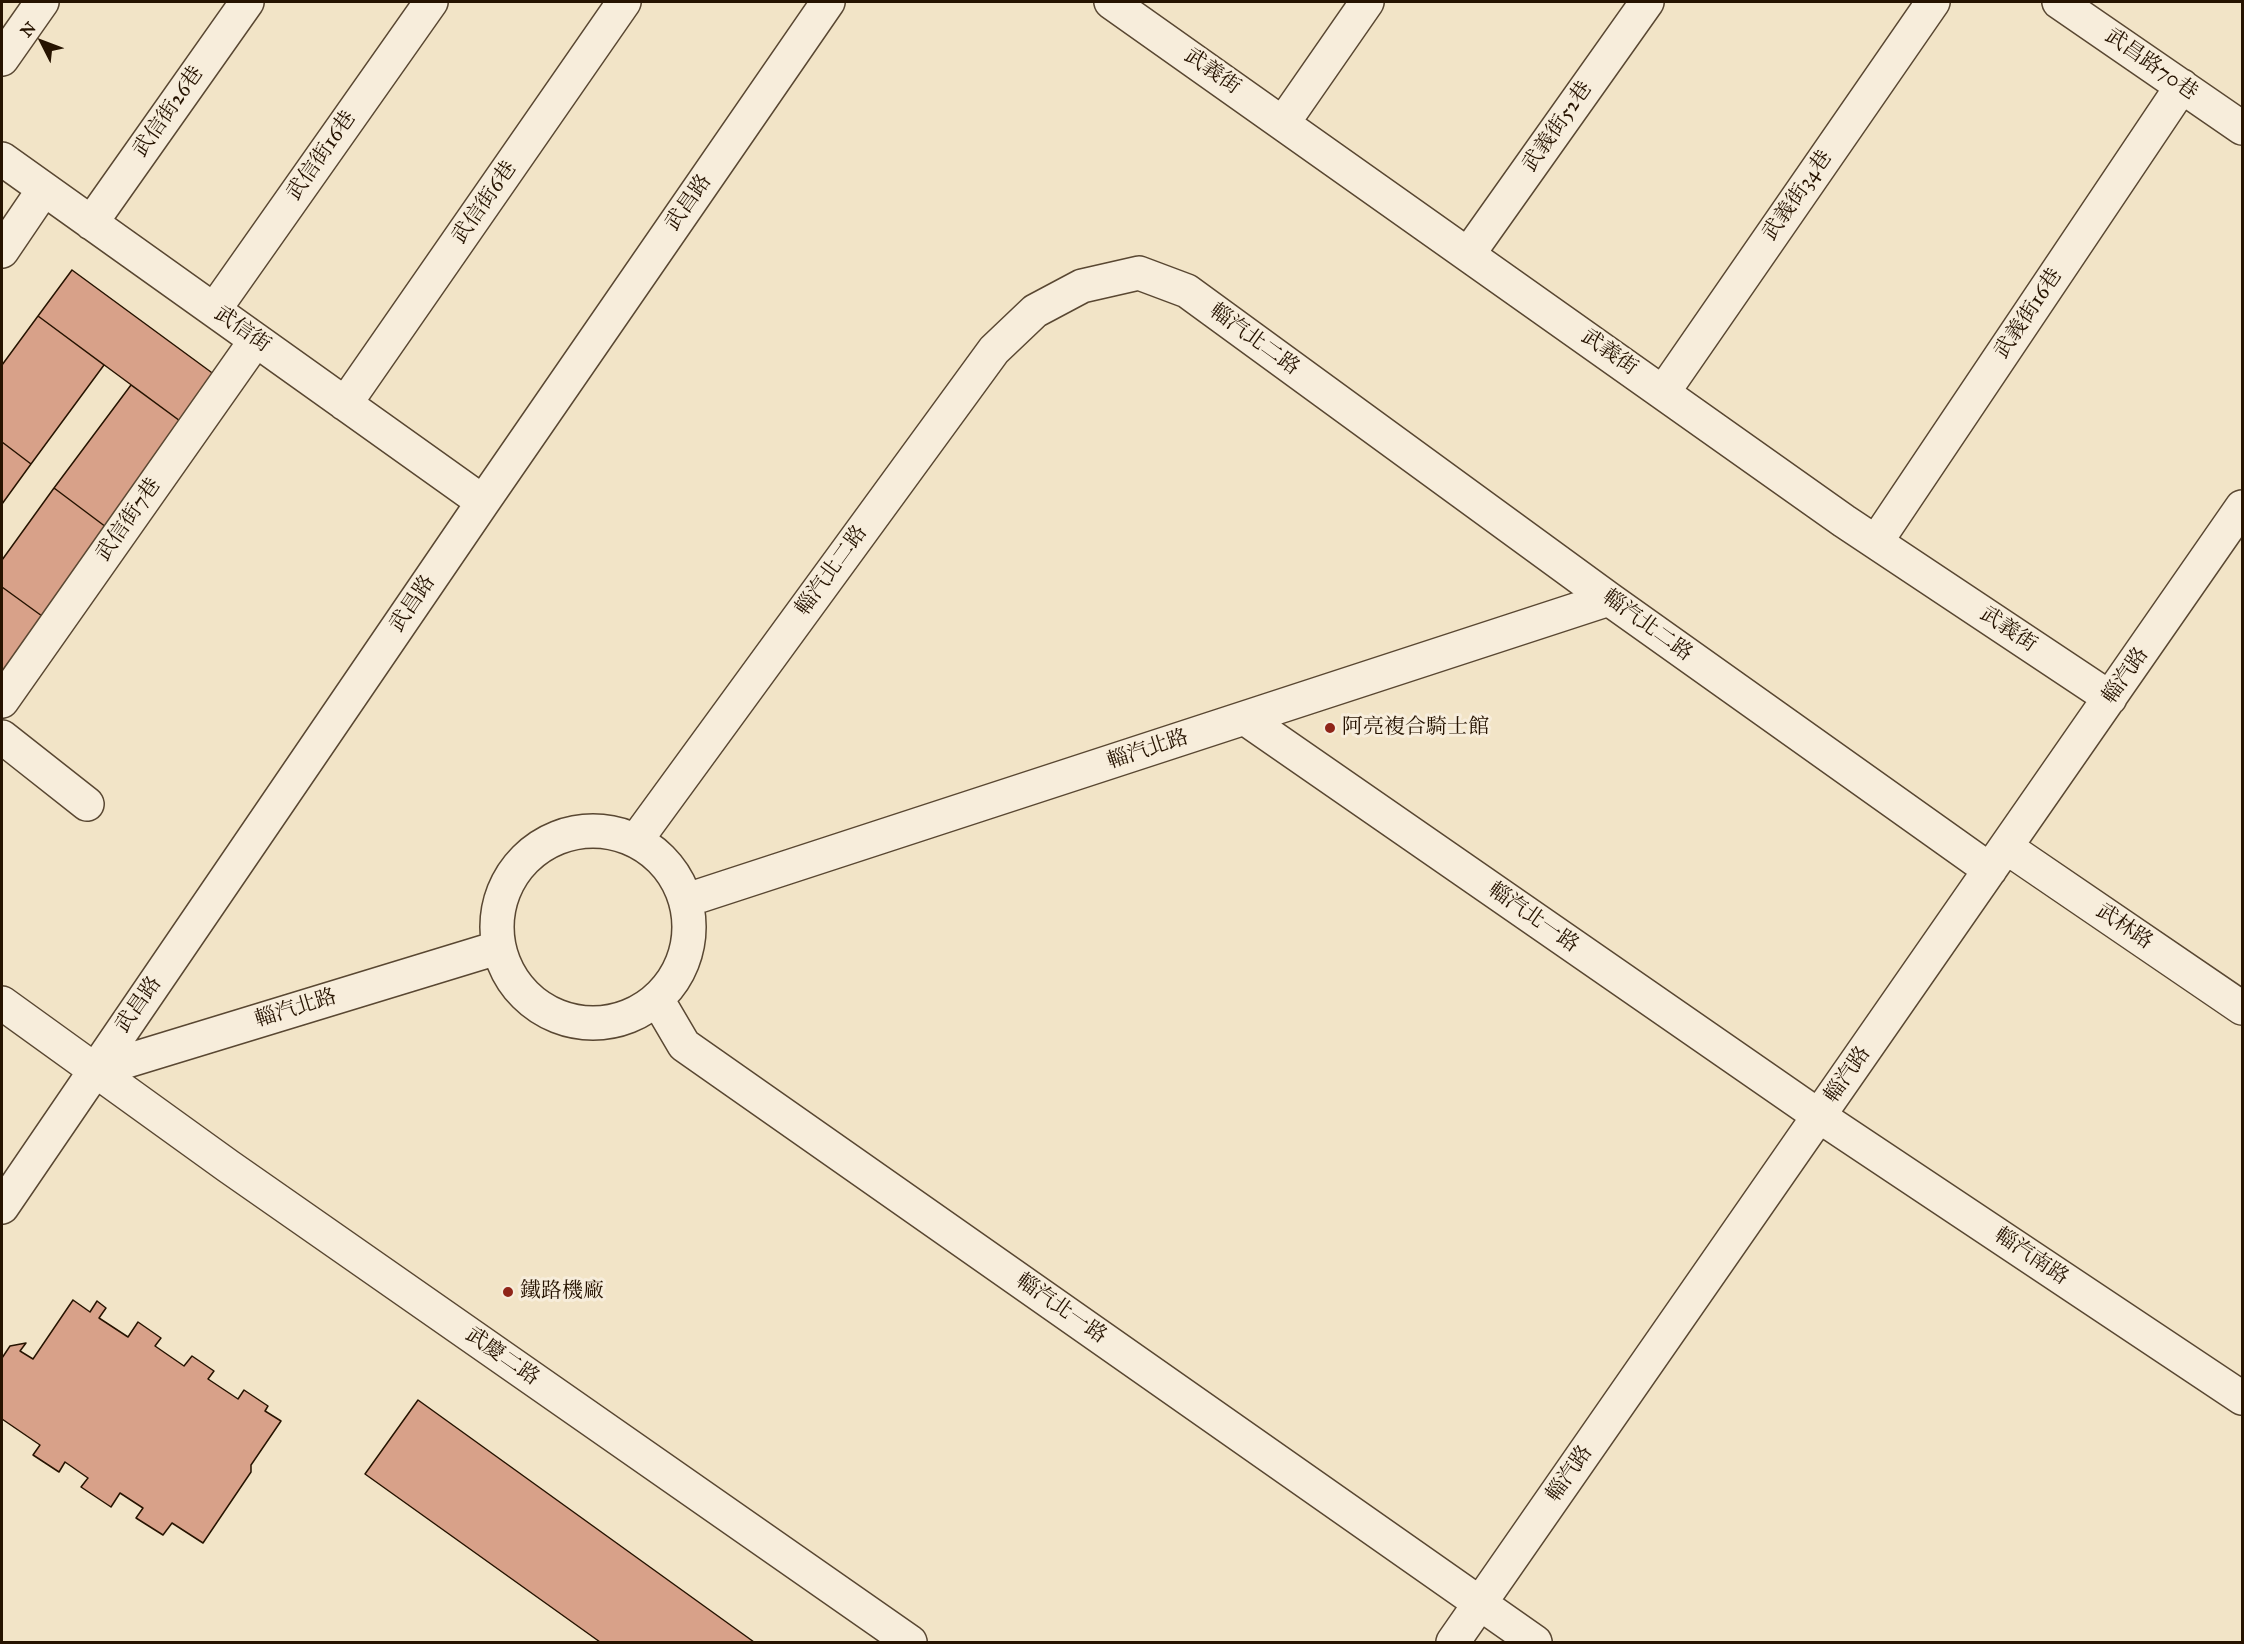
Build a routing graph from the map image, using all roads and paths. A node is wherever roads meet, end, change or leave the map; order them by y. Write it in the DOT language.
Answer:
graph roads {
  1 [pos="42,2"];
  2 [pos="247,2"];
  3 [pos="431,2"];
  4 [pos="624,2"];
  5 [pos="828,2"];
  6 [pos="1111,2"];
  7 [pos="1368,2"];
  8 [pos="1647,2"];
  9 [pos="1933,2"];
  10 [pos="2059,2"];
  11 [pos="2,59"];
  12 [pos="2182,86"];
  13 [pos="1283,123"];
  14 [pos="2242,128"];
  15 [pos="2,159"];
  16 [pos="44,189"];
  17 [pos="91,224"];
  18 [pos="2,251"];
  19 [pos="1469,253"];
  20 [pos="214,310"];
  21 [pos="255,340"];
  22 [pos="1664,391"];
  23 [pos="345,404"];
  24 [pos="483,502"];
  25 [pos="2242,507"];
  26 [pos="1876,542"];
  27 [pos="1609,599"];
  28 [pos="2110,698"];
  29 [pos="2,700"];
  30 [pos="1246,719"];
  31 [pos="2,737"];
  32 [pos="87,804"];
  33 [pos="637,839"];
  34 [pos="1998,859"];
  35 [pos="687,900"];
  36 [pos="497,948"];
  37 [pos="657,999"];
  38 [pos="2,1003"];
  39 [pos="2242,1008"];
  40 [pos="94,1071"];
  41 [pos="1819,1116"];
  42 [pos="2,1208"];
  43 [pos="2242,1398"];
  44 [pos="1480,1604"];
  45 [pos="910,1642"];
  46 [pos="1453,1642"];
  47 [pos="1535,1642"];
  1 -- 11 [label="street"];
  2 -- 17 [label="street, 武信街26巷"];
  3 -- 20 [label="street, 武信街16巷"];
  4 -- 23 [label="street, 武信街6巷"];
  5 -- 24 [label="street, 武昌路"];
  6 -- 13 [label="street, 武義街"];
  7 -- 13 [label="street"];
  8 -- 19 [label="street, 武義街52巷"];
  9 -- 22 [label="street, 武義街34巷"];
  10 -- 12 [label="street, 武昌路70巷"];
  12 -- 14 [label="street, 武昌路70巷"];
  12 -- 26 [label="street, 武義街16巷"];
  13 -- 19 [label="street, 武義街"];
  15 -- 16 [label="street, 武信街"];
  16 -- 17 [label="street, 武信街"];
  16 -- 18 [label="street"];
  17 -- 20 [label="street, 武信街"];
  19 -- 22 [label="street, 武義街"];
  20 -- 21 [label="street, 武信街"];
  21 -- 23 [label="street, 武信街"];
  21 -- 29 [label="street, 武信街7巷"];
  22 -- 26 [label="street, 武義街"];
  23 -- 24 [label="street, 武信街"];
  24 -- 40 [label="street, 武昌路"];
  25 -- 28 [label="street, 輜汽路"];
  26 -- 28 [label="street, 武義街"];
  27 -- 30 [label="street, 輜汽北路"];
  27 -- 33 [label="street, 輜汽北二路"];
  27 -- 34 [label="street, 輜汽北二路"];
  28 -- 34 [label="street, 輜汽路"];
  30 -- 35 [label="street, 輜汽北路"];
  30 -- 41 [label="street, 輜汽北一路"];
  31 -- 32 [label="street"];
  33 -- 35 [label="street"];
  33 -- 36 [label="street"];
  34 -- 39 [label="street, 武林路"];
  34 -- 41 [label="street, 輜汽路"];
  35 -- 37 [label="street"];
  36 -- 37 [label="street"];
  36 -- 40 [label="street, 輜汽北路"];
  37 -- 44 [label="street, 輜汽北一路"];
  38 -- 40 [label="street, 武慶二路"];
  40 -- 42 [label="street, 武昌路"];
  40 -- 45 [label="street, 武慶二路"];
  41 -- 43 [label="street, 輜汽南路"];
  41 -- 44 [label="street, 輜汽路"];
  44 -- 46 [label="street, 輜汽路"];
  44 -- 47 [label="street"];
}
